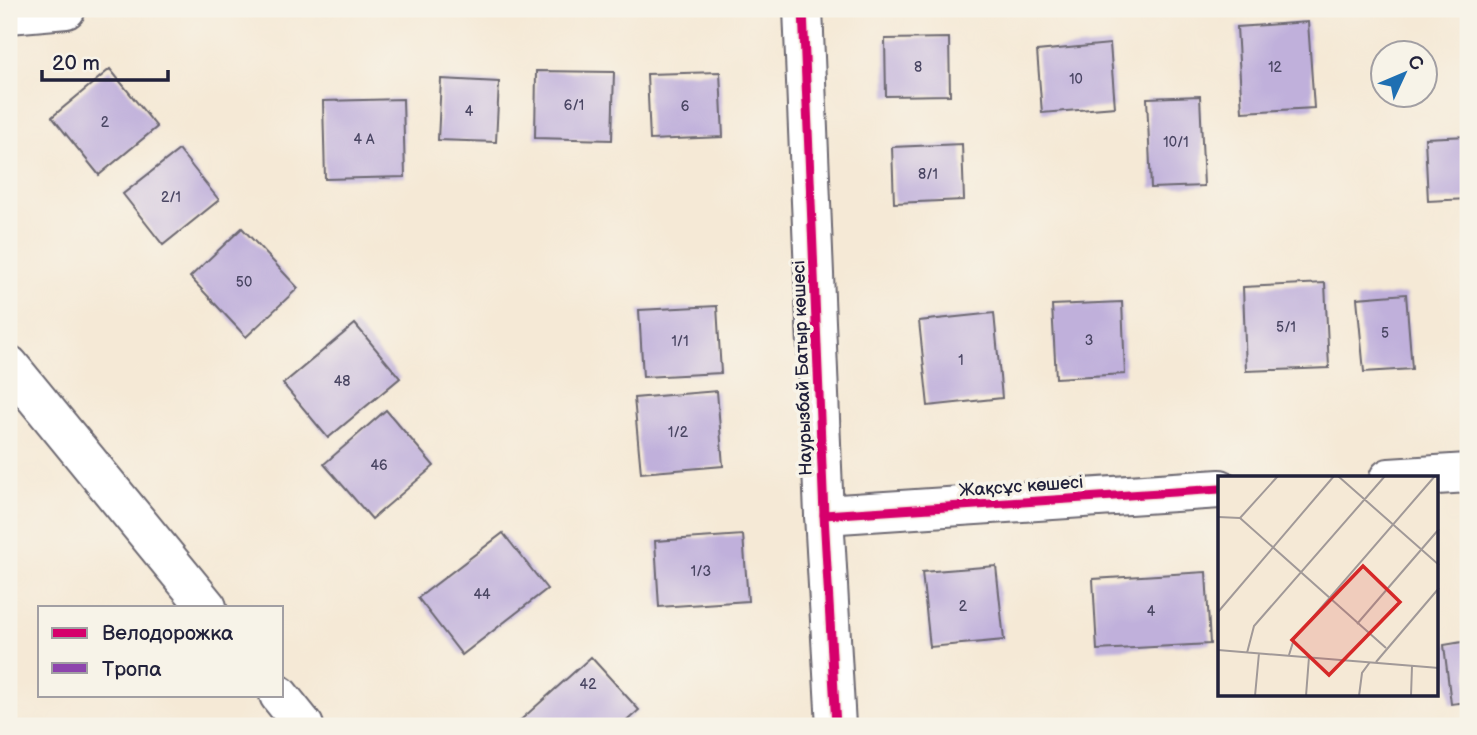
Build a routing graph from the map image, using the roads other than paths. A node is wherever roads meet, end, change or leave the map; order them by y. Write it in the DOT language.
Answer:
graph roads {
  1 [pos="66,9"];
  2 [pos="803,9"];
  3 [pos="9,14"];
  4 [pos="9,365"];
  5 [pos="1468,472"];
  6 [pos="1415,476"];
  7 [pos="1218,489"];
  8 [pos="824,515"];
  9 [pos="206,606"];
  10 [pos="280,696"];
  11 [pos="304,726"];
  12 [pos="836,726"];
  1 -- 3 [label="street"];
  2 -- 8 [label="street, Наурызбай Батыр көшесі"];
  4 -- 9 [label="street"];
  5 -- 6 [label="street"];
  7 -- 8 [label="street, Жақсұс көшесі"];
  8 -- 12 [label="street, Наурызбай Батыр көшесі"];
  10 -- 11 [label="street"];
}
